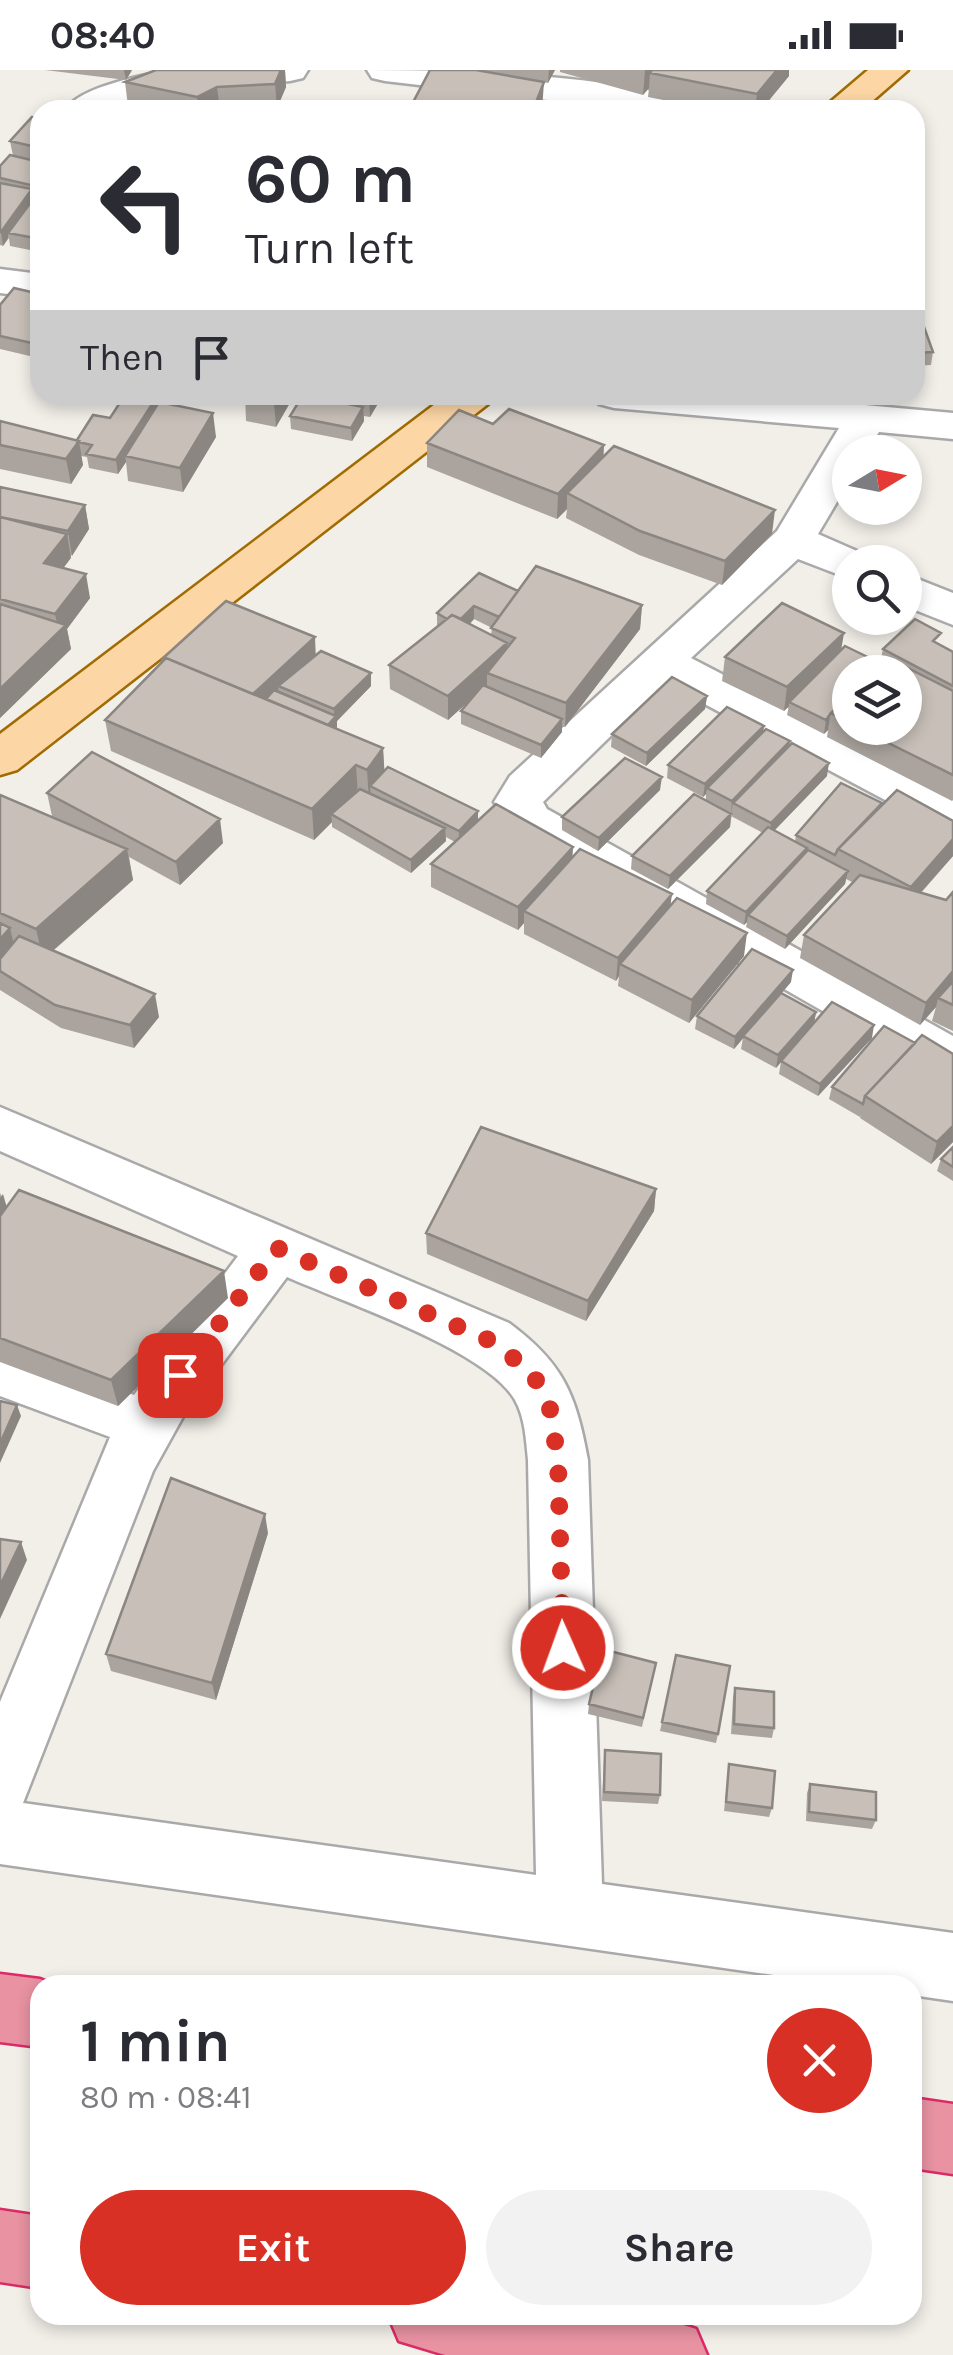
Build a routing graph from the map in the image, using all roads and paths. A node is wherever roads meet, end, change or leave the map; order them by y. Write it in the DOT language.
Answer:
graph roads {
  1 [pos="290,70"];
  2 [pos="386,70"];
  3 [pos="890,70"];
  4 [pos="101,100"];
  5 [pos="638,100"];
  6 [pos="852,100"];
  7 [pos="0,281"];
  8 [pos="30,285"];
  9 [pos="460,405"];
  10 [pos="724,405"];
  11 [pos="866,418"];
  12 [pos="953,426"];
  13 [pos="793,540"];
  14 [pos="832,557"];
  15 [pos="922,596"];
  16 [pos="953,610"];
  17 [pos="660,661"];
  18 [pos="0,758"];
  19 [pos="953,816"];
  20 [pos="953,1061"];
  21 [pos="0,1128"];
  22 [pos="277,1248"];
  23 [pos="0,1371"];
  24 [pos="147,1424"];
  25 [pos="0,1782"];
  26 [pos="0,1832"];
  27 [pos="570,1913"];
  28 [pos="953,1967"];
  29 [pos="0,2008"];
  30 [pos="30,2012"];
  31 [pos="922,2134"];
  32 [pos="953,2139"];
  33 [pos="0,2246"];
  34 [pos="30,2250"];
  35 [pos="486,2325"];
  36 [pos="670,2355"];
  1 -- 4 [label="street"];
  2 -- 5 [label="street"];
  3 -- 6 [label="main road"];
  7 -- 8 [label="street"];
  9 -- 18 [label="main road"];
  10 -- 11 [label="street"];
  11 -- 12 [label="street"];
  11 -- 13 [label="street"];
  13 -- 14 [label="street"];
  13 -- 17 [label="street"];
  15 -- 16 [label="street"];
  17 -- 19 [label="street"];
  17 -- 20 [label="street"];
  21 -- 22 [label="street"];
  22 -- 24 [label="street"];
  22 -- 27 [label="street"];
  23 -- 24 [label="street"];
  24 -- 25 [label="street"];
  26 -- 27 [label="street"];
  27 -- 28 [label="street"];
  29 -- 30 [label="highway"];
  31 -- 32 [label="highway"];
  33 -- 34 [label="highway"];
  35 -- 36 [label="highway"];
}
